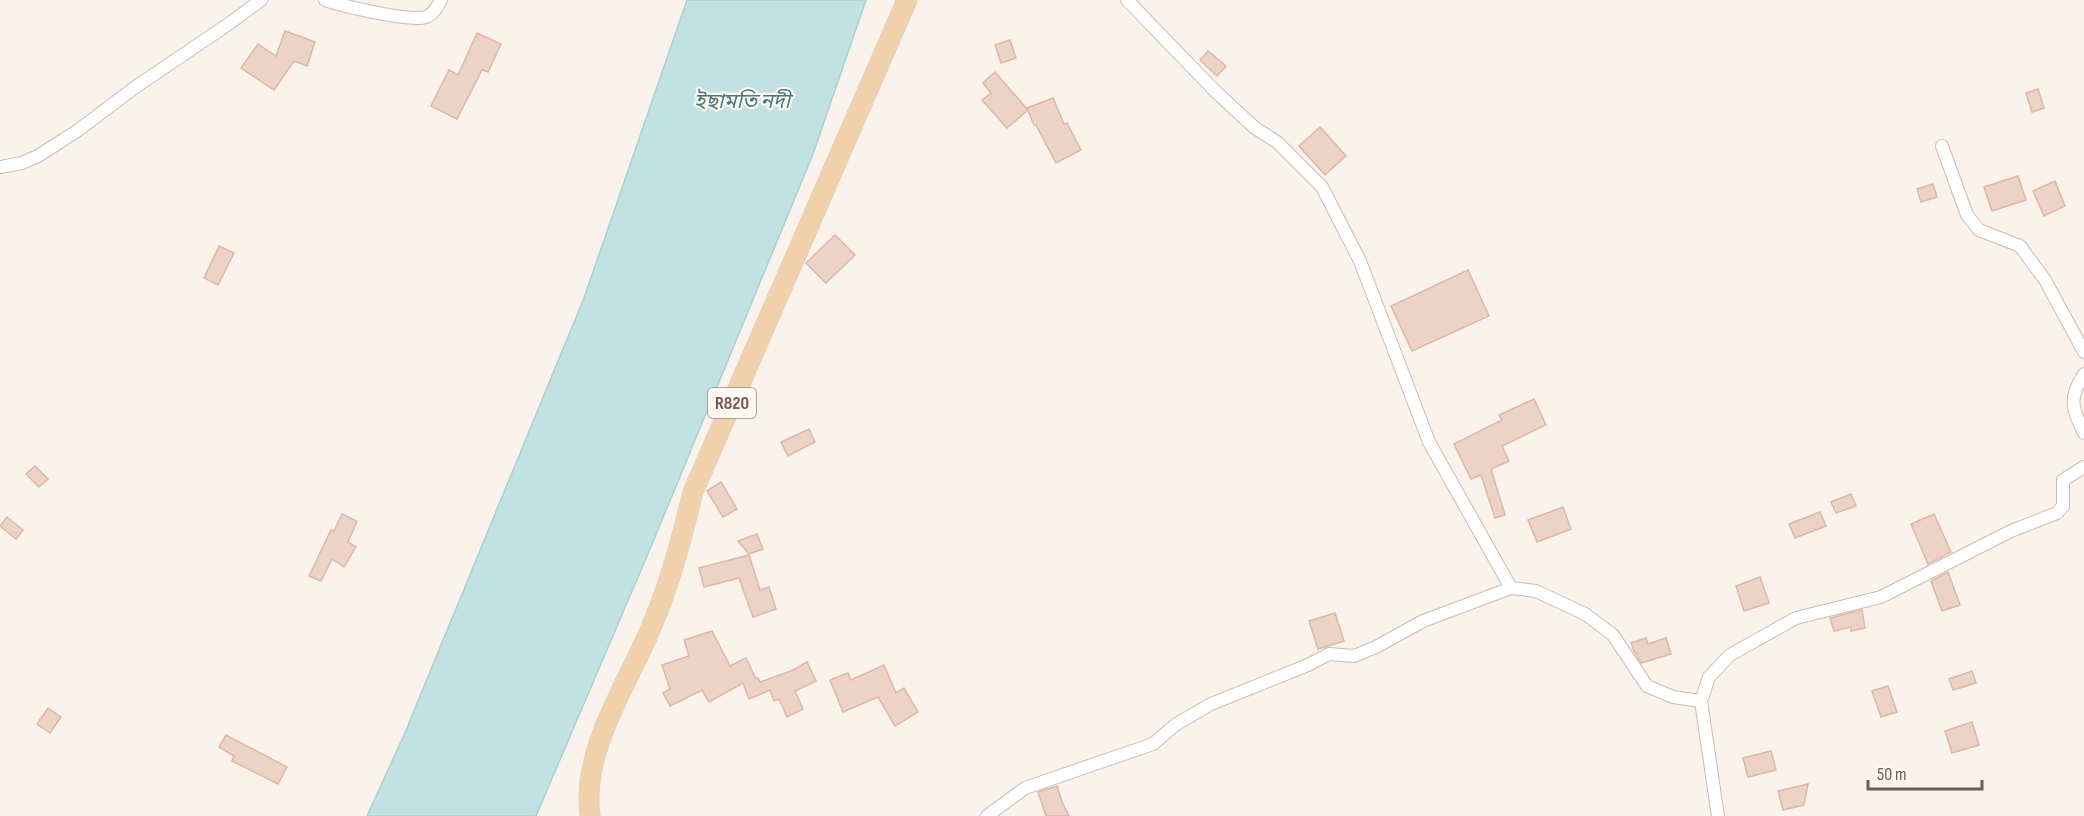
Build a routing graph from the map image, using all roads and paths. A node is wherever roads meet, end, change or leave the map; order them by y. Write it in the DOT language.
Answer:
graph roads {
  1 [pos="261,0"];
  2 [pos="325,0"];
  3 [pos="441,0"];
  4 [pos="907,0"];
  5 [pos="1127,0"];
  6 [pos="1942,146"];
  7 [pos="0,167"];
  8 [pos="2084,352"];
  9 [pos="2084,375"];
  10 [pos="2084,433"];
  11 [pos="2084,467"];
  12 [pos="1511,588"];
  13 [pos="1701,701"];
  14 [pos="590,816"];
  15 [pos="987,816"];
  16 [pos="1718,816"];
  1 -- 7 [label="street"];
  2 -- 3 [label="street"];
  4 -- 14 [label="main road, R820"];
  5 -- 12 [label="street"];
  6 -- 8 [label="street"];
  9 -- 10 [label="street"];
  11 -- 13 [label="street"];
  12 -- 13 [label="street"];
  12 -- 15 [label="street"];
  13 -- 16 [label="street"];
}
